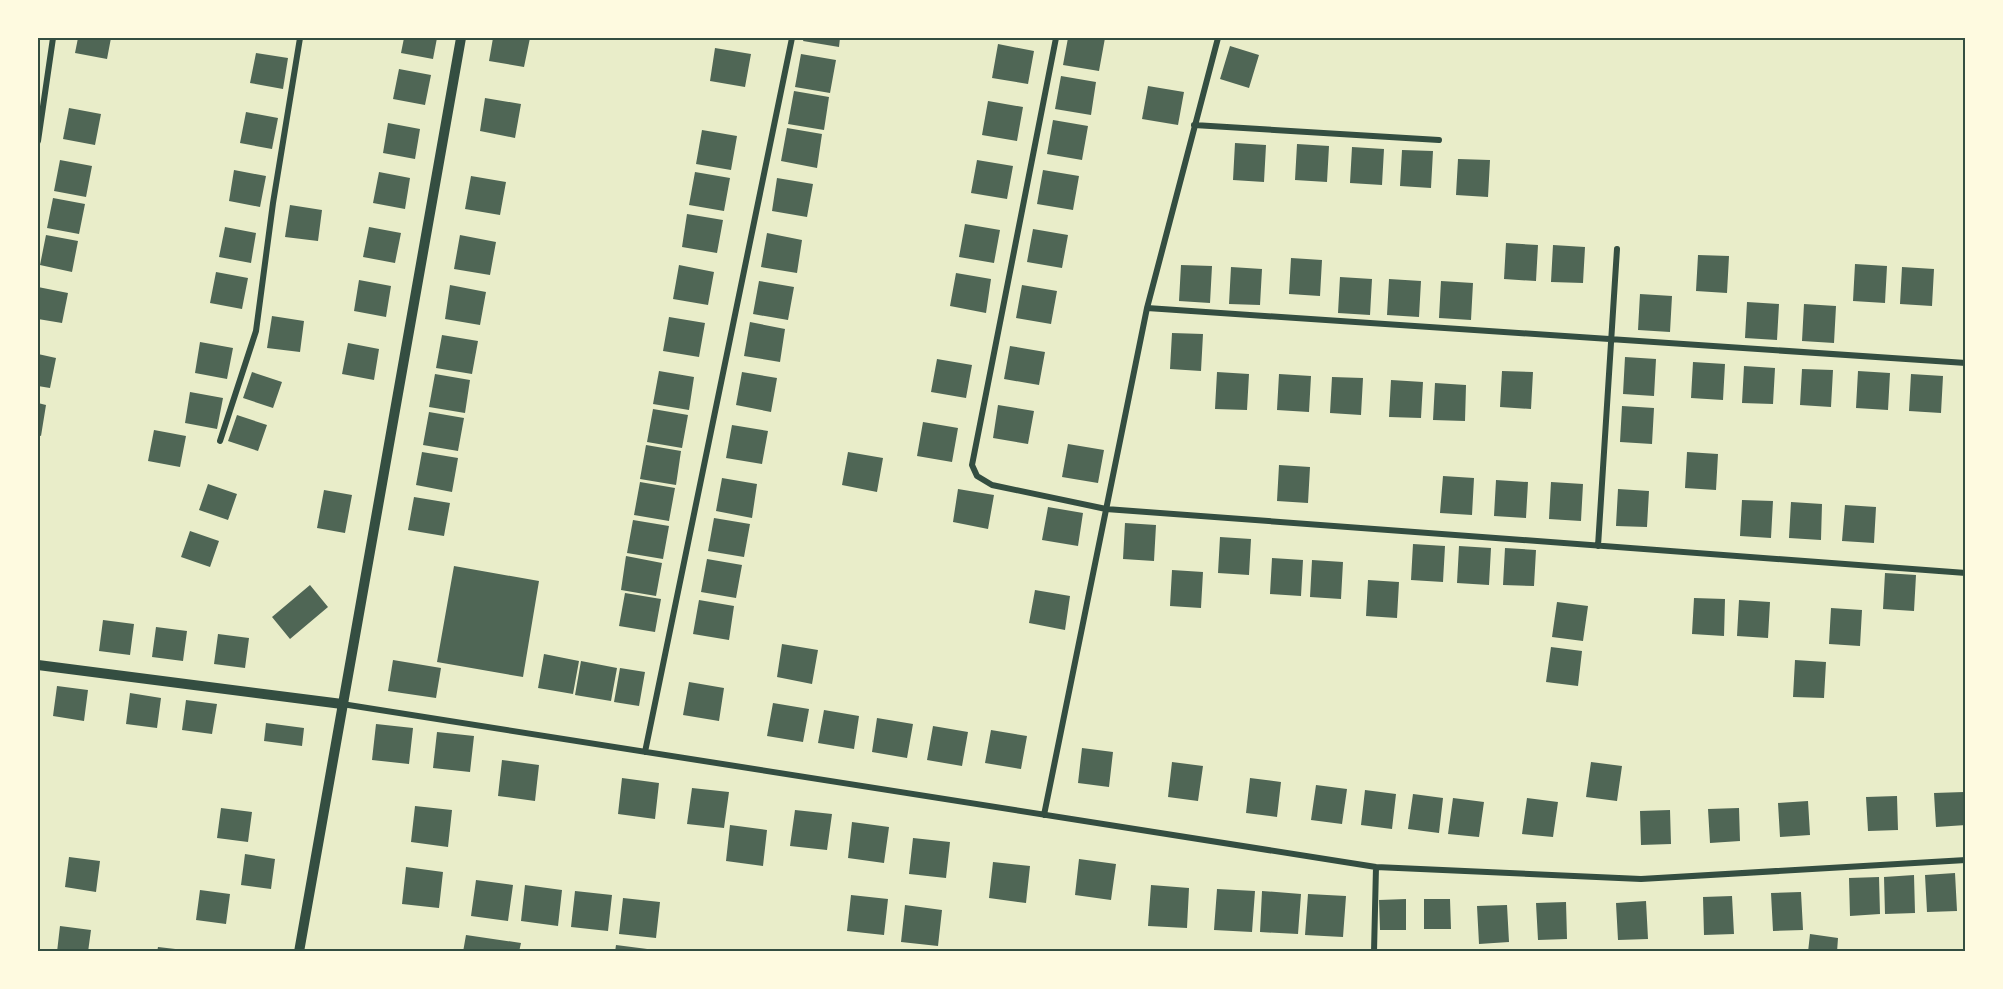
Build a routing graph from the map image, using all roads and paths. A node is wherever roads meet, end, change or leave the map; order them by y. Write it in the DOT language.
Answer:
graph roads {
  1 [pos="53,38"];
  2 [pos="300,38"];
  3 [pos="461,38"];
  4 [pos="792,38"];
  5 [pos="1056,38"];
  6 [pos="1218,38"];
  7 [pos="1194,125"];
  8 [pos="1439,140"];
  9 [pos="38,141"];
  10 [pos="1617,249"];
  11 [pos="1147,308"];
  12 [pos="1612,339"];
  13 [pos="1965,363"];
  14 [pos="220,441"];
  15 [pos="1106,509"];
  16 [pos="1598,546"];
  17 [pos="1965,573"];
  18 [pos="38,664"];
  19 [pos="342,704"];
  20 [pos="645,752"];
  21 [pos="1044,815"];
  22 [pos="1965,860"];
  23 [pos="1376,867"];
  24 [pos="299,951"];
  25 [pos="1374,951"];
  1 -- 9 [label="street"];
  2 -- 14 [label="street"];
  3 -- 19 [label="street"];
  4 -- 20 [label="street"];
  5 -- 15 [label="street"];
  6 -- 7 [label="street"];
  7 -- 8 [label="street"];
  7 -- 11 [label="street"];
  10 -- 12 [label="street"];
  11 -- 12 [label="street"];
  11 -- 15 [label="street"];
  12 -- 13 [label="street"];
  12 -- 16 [label="street"];
  15 -- 16 [label="street"];
  15 -- 21 [label="street"];
  16 -- 17 [label="street"];
  18 -- 19 [label="street"];
  19 -- 20 [label="street"];
  19 -- 24 [label="street"];
  20 -- 21 [label="street"];
  21 -- 23 [label="street"];
  22 -- 23 [label="street"];
  23 -- 25 [label="street"];
}
